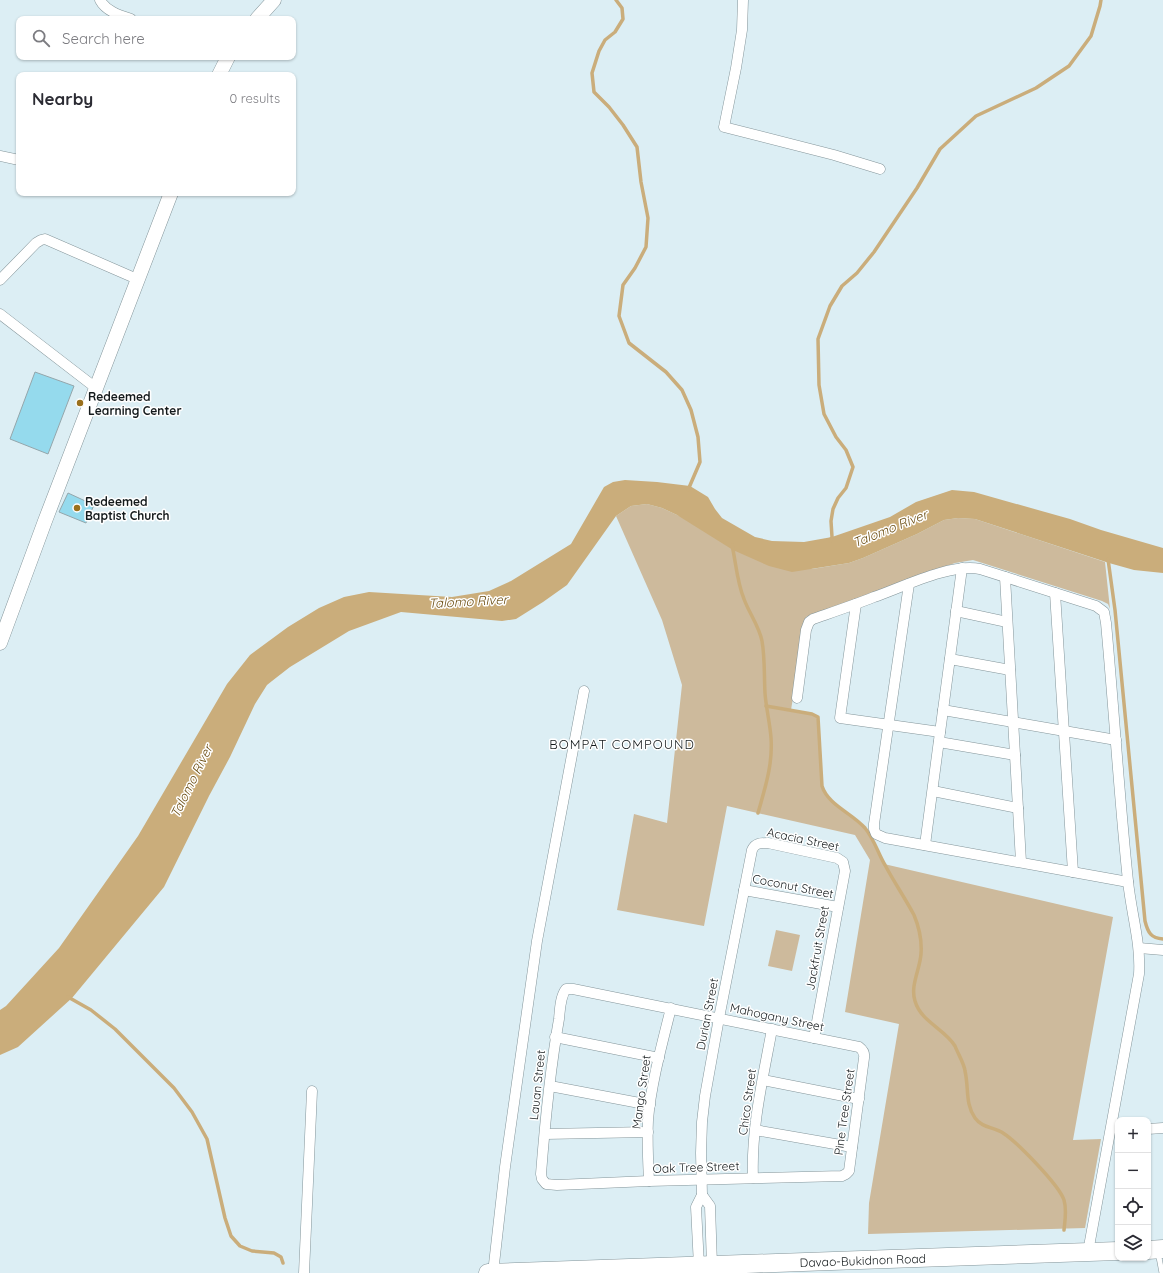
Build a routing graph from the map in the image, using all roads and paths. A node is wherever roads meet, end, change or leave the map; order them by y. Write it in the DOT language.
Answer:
graph roads {
  1 [pos="100,0"];
  2 [pos="274,0"];
  3 [pos="743,0"];
  4 [pos="122,16"];
  5 [pos="260,16"];
  6 [pos="0,156"];
  7 [pos="16,159"];
  8 [pos="880,169"];
  9 [pos="170,196"];
  10 [pos="137,279"];
  11 [pos="0,280"];
  12 [pos="0,314"];
  13 [pos="96,388"];
  14 [pos="962,568"];
  15 [pos="1005,577"];
  16 [pos="909,584"];
  17 [pos="1055,593"];
  18 [pos="856,604"];
  19 [pos="956,612"];
  20 [pos="1007,622"];
  21 [pos="0,643"];
  22 [pos="950,659"];
  23 [pos="1010,670"];
  24 [pos="584,691"];
  25 [pos="796,698"];
  26 [pos="943,710"];
  27 [pos="1013,722"];
  28 [pos="888,724"];
  29 [pos="1064,731"];
  30 [pos="940,737"];
  31 [pos="1116,740"];
  32 [pos="1015,755"];
  33 [pos="932,791"];
  34 [pos="1018,808"];
  35 [pos="758,843"];
  36 [pos="925,845"];
  37 [pos="843,862"];
  38 [pos="1021,862"];
  39 [pos="1072,872"];
  40 [pos="1128,882"];
  41 [pos="744,890"];
  42 [pos="838,907"];
  43 [pos="1139,948"];
  44 [pos="1163,950"];
  45 [pos="566,989"];
  46 [pos="671,1008"];
  47 [pos="719,1018"];
  48 [pos="772,1029"];
  49 [pos="555,1037"];
  50 [pos="814,1038"];
  51 [pos="864,1052"];
  52 [pos="659,1058"];
  53 [pos="763,1080"];
  54 [pos="550,1086"];
  55 [pos="312,1091"];
  56 [pos="859,1099"];
  57 [pos="650,1105"];
  58 [pos="1162,1125"];
  59 [pos="1151,1128"];
  60 [pos="755,1130"];
  61 [pos="1114,1130"];
  62 [pos="648,1132"];
  63 [pos="544,1134"];
  64 [pos="852,1147"];
  65 [pos="846,1174"];
  66 [pos="753,1178"];
  67 [pos="702,1179"];
  68 [pos="650,1181"];
  69 [pos="546,1184"];
  70 [pos="1156,1250"];
  71 [pos="1115,1251"];
  72 [pos="1088,1252"];
  73 [pos="706,1265"];
  74 [pos="768,1268"];
  75 [pos="304,1273"];
  76 [pos="488,1273"];
  77 [pos="493,1273"];
  78 [pos="1162,1273"];
  1 -- 4 [label="street"];
  2 -- 5 [label="street"];
  3 -- 8 [label="street"];
  6 -- 7 [label="street"];
  9 -- 10 [label="street"];
  10 -- 11 [label="street"];
  10 -- 13 [label="street"];
  12 -- 13 [label="street"];
  13 -- 21 [label="street"];
  14 -- 15 [label="street"];
  14 -- 16 [label="street"];
  14 -- 19 [label="street"];
  15 -- 17 [label="street"];
  15 -- 20 [label="street"];
  16 -- 18 [label="street"];
  16 -- 28 [label="street"];
  17 -- 29 [label="street"];
  17 -- 31 [label="street"];
  18 -- 25 [label="street"];
  18 -- 28 [label="street"];
  19 -- 20 [label="street"];
  19 -- 22 [label="street"];
  20 -- 23 [label="street"];
  22 -- 23 [label="street"];
  22 -- 26 [label="street"];
  23 -- 27 [label="street"];
  24 -- 77 [label="street"];
  26 -- 27 [label="street"];
  26 -- 30 [label="street"];
  27 -- 29 [label="street"];
  27 -- 32 [label="street"];
  28 -- 30 [label="street"];
  28 -- 36 [label="street"];
  29 -- 31 [label="street"];
  29 -- 39 [label="street"];
  30 -- 32 [label="street"];
  30 -- 33 [label="street"];
  31 -- 40 [label="street"];
  32 -- 34 [label="street"];
  33 -- 34 [label="street"];
  33 -- 36 [label="street"];
  34 -- 38 [label="street"];
  35 -- 37 [label="street, Acacia Street"];
  35 -- 41 [label="street, Durian Street"];
  36 -- 38 [label="street"];
  37 -- 42 [label="street, Jackfruit Street"];
  38 -- 39 [label="street"];
  39 -- 40 [label="street"];
  40 -- 43 [label="street"];
  41 -- 42 [label="street, Coconut Street"];
  41 -- 47 [label="street, Durian Street"];
  42 -- 50 [label="street, Jackfruit Street"];
  43 -- 44 [label="street"];
  43 -- 61 [label="street"];
  45 -- 46 [label="street, Mahogany Street"];
  45 -- 49 [label="street, Lauan Street"];
  46 -- 47 [label="street, Mahogany Street"];
  46 -- 52 [label="street, Mango Street"];
  47 -- 48 [label="street, Mahogany Street"];
  47 -- 67 [label="street, Durian Street"];
  48 -- 50 [label="street, Mahogany Street"];
  48 -- 53 [label="street, Chico Street"];
  49 -- 52 [label="street"];
  49 -- 54 [label="street, Lauan Street"];
  50 -- 51 [label="street, Mahogany Street"];
  51 -- 56 [label="street, Pine Tree Street"];
  52 -- 57 [label="street, Mango Street"];
  53 -- 56 [label="street"];
  53 -- 60 [label="street, Chico Street"];
  54 -- 57 [label="street"];
  54 -- 63 [label="street, Lauan Street"];
  55 -- 75 [label="street"];
  56 -- 64 [label="street, Pine Tree Street"];
  57 -- 62 [label="street, Mango Street"];
  58 -- 59 [label="street"];
  60 -- 64 [label="street"];
  60 -- 66 [label="street, Chico Street"];
  61 -- 72 [label="street"];
  62 -- 63 [label="street"];
  62 -- 68 [label="street, Mango Street"];
  63 -- 69 [label="street, Lauan Street"];
  64 -- 65 [label="street, Pine Tree Street"];
  65 -- 66 [label="street, Oak Tree Street"];
  66 -- 67 [label="street, Oak Tree Street"];
  67 -- 68 [label="street, Oak Tree Street"];
  67 -- 73 [label="street, Durian Street"];
  68 -- 69 [label="street, Oak Tree Street"];
  70 -- 78 [label="lane"];
  71 -- 72 [label="highway, Davao-Bukidnon Road"];
  72 -- 74 [label="highway, Davao-Bukidnon Road"];
  73 -- 74 [label="highway, Davao-Bukidnon Road"];
  73 -- 77 [label="highway, Davao-Bukidnon Road"];
  76 -- 77 [label="highway, Davao-Bukidnon Road"];
}
